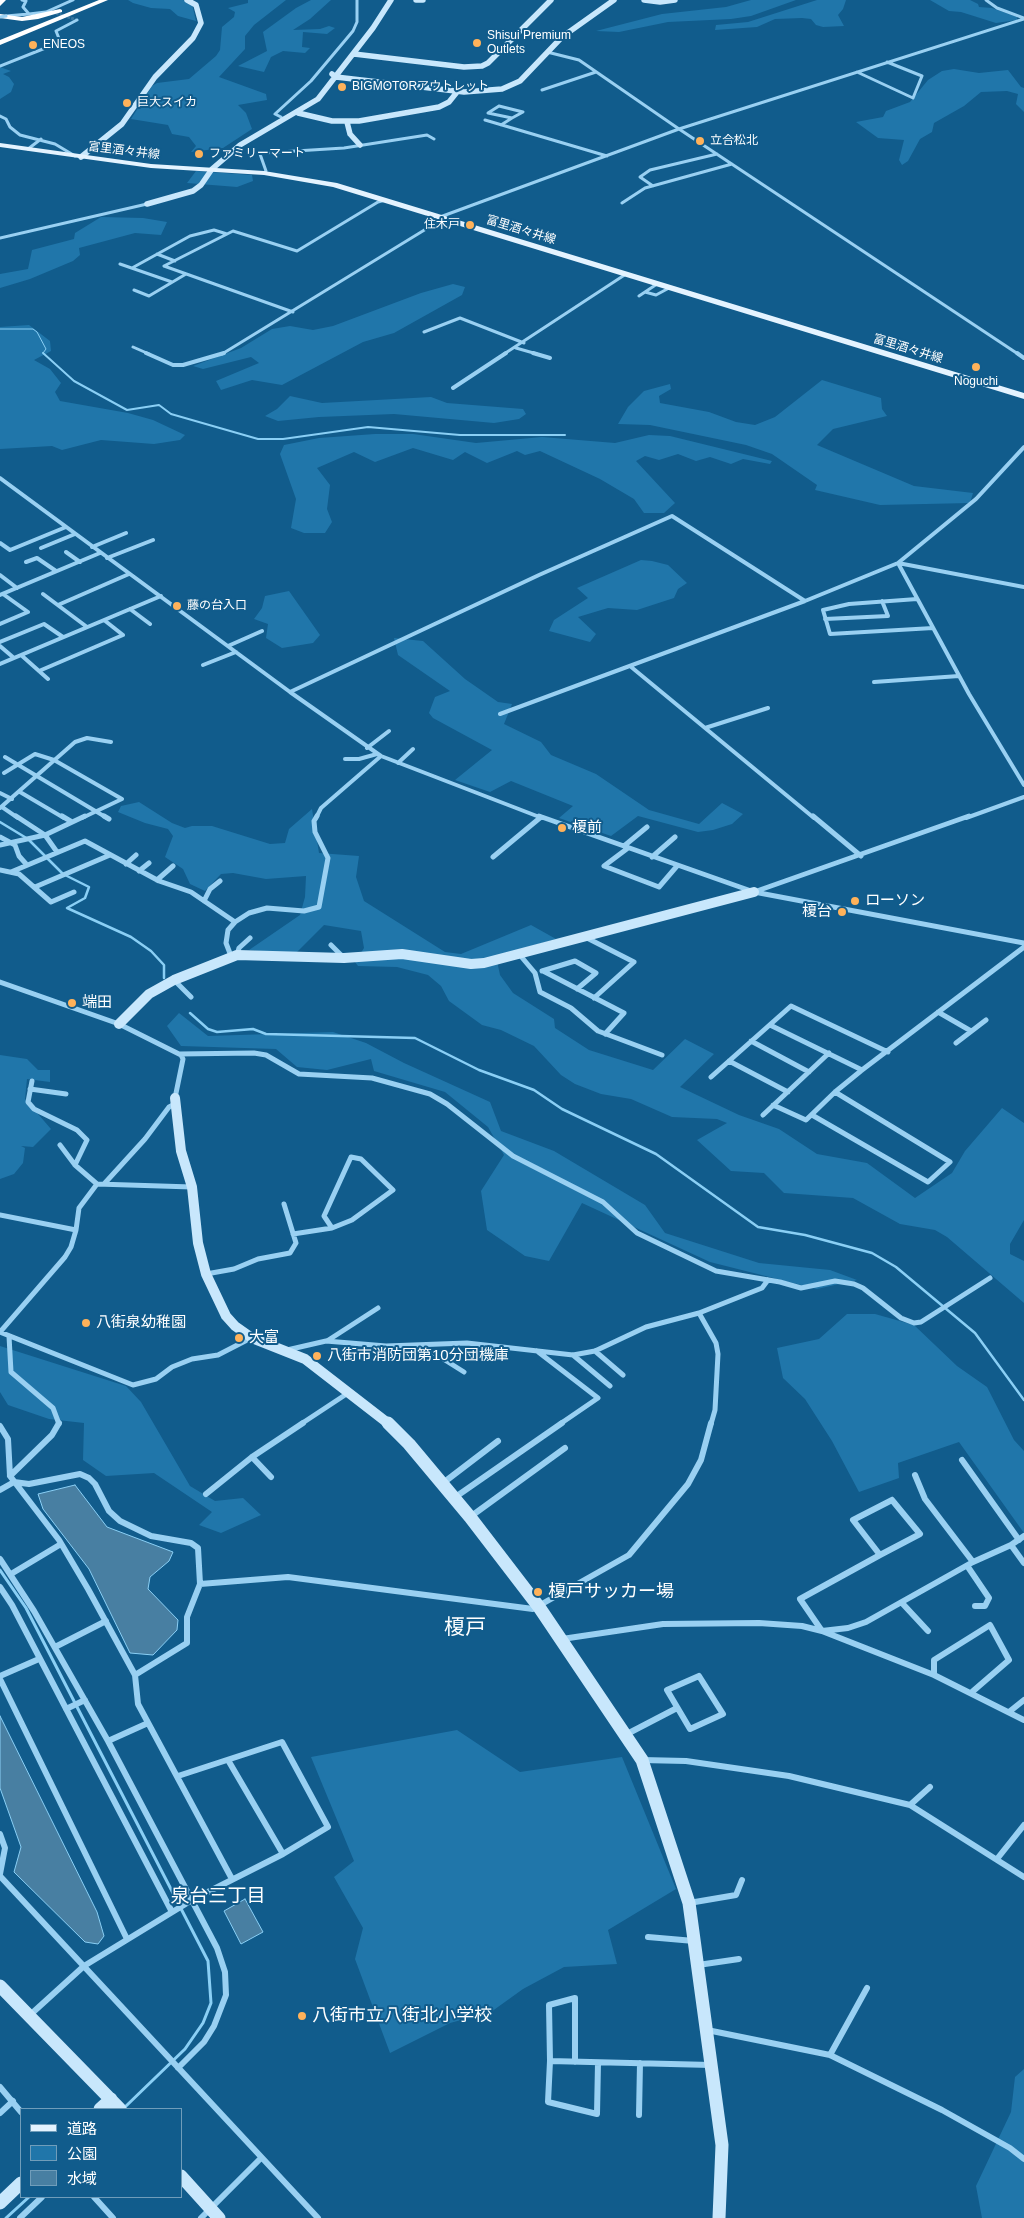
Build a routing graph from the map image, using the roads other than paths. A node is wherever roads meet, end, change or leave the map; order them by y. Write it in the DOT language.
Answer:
graph roads {
  1 [pos="3,0"];
  2 [pos="22,0"];
  3 [pos="73,0"];
  4 [pos="89,0"];
  5 [pos="94,0"];
  6 [pos="105,0"];
  7 [pos="111,0"];
  8 [pos="187,0"];
  9 [pos="357,0"];
  10 [pos="385,0"];
  11 [pos="391,0"];
  12 [pos="416,0"];
  13 [pos="424,0"];
  14 [pos="551,0"];
  15 [pos="614,0"];
  16 [pos="644,0"];
  17 [pos="675,0"];
  18 [pos="986,0"];
  19 [pos="0,4"];
  20 [pos="29,14"];
  21 [pos="2,16"];
  22 [pos="1024,19"];
  23 [pos="77,20"];
  24 [pos="0,39"];
  25 [pos="26,41"];
  26 [pos="0,44"];
  27 [pos="547,52"];
  28 [pos="354,54"];
  29 [pos="887,62"];
  30 [pos="0,66"];
  31 [pos="596,72"];
  32 [pos="857,72"];
  33 [pos="334,76"];
  34 [pos="542,90"];
  35 [pos="457,92"];
  36 [pos="298,113"];
  37 [pos="0,116"];
  38 [pos="281,117"];
  39 [pos="512,118"];
  40 [pos="484,120"];
  41 [pos="347,122"];
  42 [pos="501,125"];
  43 [pos="679,129"];
  44 [pos="41,139"];
  45 [pos="434,139"];
  46 [pos="0,146"];
  47 [pos="360,146"];
  48 [pos="28,149"];
  49 [pos="717,154"];
  50 [pos="607,156"];
  51 [pos="78,157"];
  52 [pos="732,164"];
  53 [pos="212,169"];
  54 [pos="264,173"];
  55 [pos="653,186"];
  56 [pos="385,200"];
  57 [pos="622,203"];
  58 [pos="147,204"];
  59 [pos="442,218"];
  60 [pos="228,234"];
  61 [pos="0,238"];
  62 [pos="157,254"];
  63 [pos="175,261"];
  64 [pos="120,264"];
  65 [pos="132,268"];
  66 [pos="186,274"];
  67 [pos="626,274"];
  68 [pos="172,282"];
  69 [pos="658,284"];
  70 [pos="669,288"];
  71 [pos="134,290"];
  72 [pos="645,292"];
  73 [pos="638,296"];
  74 [pos="293,312"];
  75 [pos="424,332"];
  76 [pos="524,343"];
  77 [pos="133,347"];
  78 [pos="516,348"];
  79 [pos="550,358"];
  80 [pos="1024,358"];
  81 [pos="453,388"];
  82 [pos="1024,396"];
  83 [pos="1024,447"];
  84 [pos="0,478"];
  85 [pos="66,527"];
  86 [pos="126,533"];
  87 [pos="75,534"];
  88 [pos="153,540"];
  89 [pos="0,543"];
  90 [pos="92,547"];
  91 [pos="42,548"];
  92 [pos="66,552"];
  93 [pos="100,554"];
  94 [pos="107,558"];
  95 [pos="26,562"];
  96 [pos="80,562"];
  97 [pos="898,563"];
  98 [pos="56,572"];
  99 [pos="129,574"];
  100 [pos="0,575"];
  101 [pos="1024,587"];
  102 [pos="17,588"];
  103 [pos="1,594"];
  104 [pos="43,594"];
  105 [pos="161,596"];
  106 [pos="917,598"];
  107 [pos="805,601"];
  108 [pos="882,601"];
  109 [pos="58,605"];
  110 [pos="130,610"];
  111 [pos="0,617"];
  112 [pos="825,619"];
  113 [pos="104,620"];
  114 [pos="6,622"];
  115 [pos="0,624"];
  116 [pos="150,624"];
  117 [pos="87,627"];
  118 [pos="933,628"];
  119 [pos="262,631"];
  120 [pos="63,637"];
  121 [pos="0,642"];
  122 [pos="0,646"];
  123 [pos="228,646"];
  124 [pos="236,652"];
  125 [pos="21,655"];
  126 [pos="14,658"];
  127 [pos="0,664"];
  128 [pos="203,665"];
  129 [pos="630,666"];
  130 [pos="39,670"];
  131 [pos="959,676"];
  132 [pos="48,678"];
  133 [pos="874,682"];
  134 [pos="290,692"];
  135 [pos="768,708"];
  136 [pos="500,714"];
  137 [pos="705,728"];
  138 [pos="389,731"];
  139 [pos="111,742"];
  140 [pos="367,748"];
  141 [pos="413,749"];
  142 [pos="379,755"];
  143 [pos="5,757"];
  144 [pos="345,759"];
  145 [pos="54,760"];
  146 [pos="398,763"];
  147 [pos="17,765"];
  148 [pos="4,773"];
  149 [pos="36,777"];
  150 [pos="1024,785"];
  151 [pos="20,792"];
  152 [pos="0,793"];
  153 [pos="1024,797"];
  154 [pos="12,799"];
  155 [pos="1,807"];
  156 [pos="97,811"];
  157 [pos="541,817"];
  158 [pos="109,819"];
  159 [pos="72,822"];
  160 [pos="647,827"];
  161 [pos="45,835"];
  162 [pos="0,836"];
  163 [pos="675,836"];
  164 [pos="12,843"];
  165 [pos="0,846"];
  166 [pos="626,847"];
  167 [pos="57,852"];
  168 [pos="110,855"];
  169 [pos="136,855"];
  170 [pos="862,856"];
  171 [pos="493,857"];
  172 [pos="652,857"];
  173 [pos="149,863"];
  174 [pos="126,864"];
  175 [pos="27,865"];
  176 [pos="173,866"];
  177 [pos="677,866"];
  178 [pos="0,870"];
  179 [pos="139,871"];
  180 [pos="11,872"];
  181 [pos="157,880"];
  182 [pos="220,881"];
  183 [pos="35,886"];
  184 [pos="74,892"];
  185 [pos="754,892"];
  186 [pos="204,901"];
  187 [pos="235,922"];
  188 [pos="585,937"];
  189 [pos="250,938"];
  190 [pos="330,945"];
  191 [pos="1024,945"];
  192 [pos="519,954"];
  193 [pos="234,955"];
  194 [pos="344,958"];
  195 [pos="543,971"];
  196 [pos="535,973"];
  197 [pos="174,980"];
  198 [pos="0,982"];
  199 [pos="577,989"];
  200 [pos="191,997"];
  201 [pos="594,998"];
  202 [pos="938,1012"];
  203 [pos="986,1020"];
  204 [pos="119,1024"];
  205 [pos="770,1025"];
  206 [pos="971,1031"];
  207 [pos="605,1034"];
  208 [pos="752,1041"];
  209 [pos="956,1043"];
  210 [pos="888,1052"];
  211 [pos="179,1054"];
  212 [pos="829,1054"];
  213 [pos="662,1055"];
  214 [pos="729,1061"];
  215 [pos="862,1070"];
  216 [pos="809,1072"];
  217 [pos="711,1077"];
  218 [pos="32,1081"];
  219 [pos="30,1090"];
  220 [pos="788,1092"];
  221 [pos="835,1092"];
  222 [pos="66,1094"];
  223 [pos="175,1101"];
  224 [pos="774,1105"];
  225 [pos="812,1114"];
  226 [pos="763,1115"];
  227 [pos="60,1145"];
  228 [pos="75,1165"];
  229 [pos="96,1184"];
  230 [pos="104,1184"];
  231 [pos="192,1187"];
  232 [pos="284,1204"];
  233 [pos="0,1215"];
  234 [pos="332,1228"];
  235 [pos="76,1230"];
  236 [pos="294,1234"];
  237 [pos="206,1274"];
  238 [pos="990,1278"];
  239 [pos="768,1280"];
  240 [pos="378,1308"];
  241 [pos="699,1313"];
  242 [pos="0,1332"];
  243 [pos="9,1336"];
  244 [pos="252,1338"];
  245 [pos="326,1341"];
  246 [pos="421,1345"];
  247 [pos="284,1350"];
  248 [pos="537,1351"];
  249 [pos="595,1351"];
  250 [pos="573,1355"];
  251 [pos="464,1372"];
  252 [pos="623,1376"];
  253 [pos="610,1386"];
  254 [pos="351,1392"];
  255 [pos="0,1426"];
  256 [pos="498,1441"];
  257 [pos="565,1448"];
  258 [pos="252,1457"];
  259 [pos="962,1460"];
  260 [pos="915,1475"];
  261 [pos="10,1476"];
  262 [pos="271,1476"];
  263 [pos="14,1482"];
  264 [pos="442,1483"];
  265 [pos="0,1490"];
  266 [pos="206,1494"];
  267 [pos="454,1498"];
  268 [pos="470,1517"];
  269 [pos="1022,1538"];
  270 [pos="61,1544"];
  271 [pos="1011,1545"];
  272 [pos="880,1555"];
  273 [pos="0,1559"];
  274 [pos="974,1562"];
  275 [pos="1024,1563"];
  276 [pos="968,1567"];
  277 [pos="11,1574"];
  278 [pos="200,1584"];
  279 [pos="0,1587"];
  280 [pos="902,1602"];
  281 [pos="975,1606"];
  282 [pos="539,1607"];
  283 [pos="106,1621"];
  284 [pos="822,1631"];
  285 [pos="928,1631"];
  286 [pos="561,1639"];
  287 [pos="55,1647"];
  288 [pos="40,1659"];
  289 [pos="135,1675"];
  290 [pos="934,1675"];
  291 [pos="0,1677"];
  292 [pos="972,1692"];
  293 [pos="85,1700"];
  294 [pos="1024,1700"];
  295 [pos="677,1708"];
  296 [pos="66,1709"];
  297 [pos="1009,1712"];
  298 [pos="1024,1720"];
  299 [pos="148,1723"];
  300 [pos="626,1735"];
  301 [pos="108,1742"];
  302 [pos="228,1760"];
  303 [pos="642,1760"];
  304 [pos="178,1776"];
  305 [pos="930,1787"];
  306 [pos="910,1805"];
  307 [pos="1024,1825"];
  308 [pos="0,1834"];
  309 [pos="283,1854"];
  310 [pos="997,1859"];
  311 [pos="0,1875"];
  312 [pos="1024,1877"];
  313 [pos="232,1879"];
  314 [pos="742,1880"];
  315 [pos="192,1900"];
  316 [pos="689,1903"];
  317 [pos="172,1912"];
  318 [pos="648,1937"];
  319 [pos="128,1939"];
  320 [pos="694,1941"];
  321 [pos="739,1959"];
  322 [pos="698,1965"];
  323 [pos="84,1966"];
  324 [pos="0,1986"];
  325 [pos="867,1988"];
  326 [pos="30,2015"];
  327 [pos="706,2030"];
  328 [pos="830,2055"];
  329 [pos="550,2061"];
  330 [pos="575,2062"];
  331 [pos="598,2063"];
  332 [pos="640,2063"];
  333 [pos="712,2065"];
  334 [pos="178,2068"];
  335 [pos="0,2087"];
  336 [pos="13,2101"];
  337 [pos="116,2104"];
  338 [pos="103,2108"];
  339 [pos="20,2111"];
  340 [pos="0,2113"];
  341 [pos="639,2115"];
  342 [pos="260,2158"];
  343 [pos="1024,2159"];
  344 [pos="182,2177"];
  345 [pos="20,2184"];
  346 [pos="41,2198"];
  347 [pos="95,2198"];
  348 [pos="0,2203"];
  349 [pos="210,2215"];
  350 [pos="20,2218"];
  351 [pos="113,2218"];
  352 [pos="318,2218"];
  353 [pos="719,2218"];
  1 -- 19 [label="highway"];
  2 -- 20 [label="street"];
  3 -- 20 [label="street"];
  4 -- 21 [label="highway"];
  5 -- 24 [label="highway"];
  6 -- 26 [label="highway"];
  7 -- 25 [label="highway"];
  8 -- 51 [label="street"];
  9 -- 38 [label="street"];
  10 -- 33 [label="street"];
  11 -- 28 [label="street"];
  12 -- 13 [label="street"];
  14 -- 28 [label="street"];
  15 -- 27 [label="street"];
  16 -- 17 [label="street"];
  18 -- 22 [label="street"];
  20 -- 21 [label="street"];
  22 -- 29 [label="street"];
  23 -- 30 [label="street"];
  27 -- 31 [label="street"];
  27 -- 35 [label="street"];
  28 -- 33 [label="street"];
  29 -- 32 [label="street"];
  29 -- 32 [label="street"];
  31 -- 34 [label="street"];
  31 -- 43 [label="street"];
  32 -- 43 [label="street"];
  33 -- 35 [label="street"];
  33 -- 36 [label="street"];
  33 -- 38 [label="street"];
  35 -- 41 [label="street"];
  36 -- 41 [label="street"];
  36 -- 53 [label="street"];
  37 -- 44 [label="street"];
  38 -- 53 [label="street"];
  39 -- 39 [label="street"];
  39 -- 42 [label="street"];
  40 -- 42 [label="street"];
  41 -- 47 [label="street"];
  42 -- 50 [label="street"];
  43 -- 49 [label="street"];
  43 -- 50 [label="street"];
  44 -- 48 [label="street"];
  44 -- 51 [label="street"];
  45 -- 47 [label="street"];
  46 -- 48 [label="main road, 富里酒々井線"];
  47 -- 54 [label="street"];
  48 -- 51 [label="main road, 富里酒々井線"];
  49 -- 52 [label="street"];
  49 -- 55 [label="street"];
  50 -- 59 [label="street"];
  51 -- 53 [label="main road, 富里酒々井線"];
  52 -- 55 [label="street"];
  52 -- 80 [label="street"];
  53 -- 54 [label="main road, 富里酒々井線"];
  53 -- 58 [label="street"];
  54 -- 56 [label="main road, 富里酒々井線"];
  55 -- 57 [label="street"];
  56 -- 59 [label="main road, 富里酒々井線"];
  56 -- 60 [label="street"];
  58 -- 61 [label="street"];
  59 -- 67 [label="main road, 富里酒々井線"];
  59 -- 74 [label="street"];
  60 -- 62 [label="street"];
  60 -- 63 [label="street"];
  62 -- 63 [label="street"];
  62 -- 65 [label="street"];
  63 -- 66 [label="street"];
  64 -- 65 [label="street"];
  65 -- 68 [label="street"];
  66 -- 68 [label="street"];
  66 -- 74 [label="street"];
  67 -- 69 [label="main road, 富里酒々井線"];
  67 -- 76 [label="street"];
  68 -- 71 [label="street"];
  69 -- 70 [label="main road, 富里酒々井線"];
  69 -- 72 [label="street"];
  70 -- 72 [label="street"];
  70 -- 82 [label="main road, 富里酒々井線"];
  72 -- 73 [label="street"];
  74 -- 77 [label="street"];
  75 -- 76 [label="street"];
  76 -- 78 [label="street"];
  78 -- 79 [label="street"];
  78 -- 81 [label="street"];
  83 -- 97 [label="street"];
  84 -- 85 [label="street"];
  85 -- 87 [label="street"];
  85 -- 89 [label="street"];
  86 -- 90 [label="street"];
  87 -- 90 [label="street"];
  87 -- 91 [label="street"];
  88 -- 94 [label="street"];
  90 -- 93 [label="street"];
  92 -- 96 [label="street"];
  93 -- 94 [label="street"];
  93 -- 96 [label="street"];
  94 -- 99 [label="street"];
  95 -- 98 [label="street"];
  96 -- 98 [label="street"];
  97 -- 101 [label="street"];
  97 -- 106 [label="street"];
  97 -- 107 [label="street"];
  98 -- 102 [label="street"];
  99 -- 105 [label="street"];
  99 -- 109 [label="street"];
  100 -- 102 [label="street"];
  102 -- 103 [label="street"];
  103 -- 114 [label="street"];
  104 -- 109 [label="street"];
  105 -- 110 [label="street"];
  105 -- 123 [label="street"];
  106 -- 108 [label="street"];
  106 -- 118 [label="street"];
  107 -- 129 [label="street"];
  107 -- 134 [label="street"];
  108 -- 112 [label="street"];
  108 -- 112 [label="street"];
  109 -- 117 [label="street"];
  110 -- 113 [label="street"];
  110 -- 116 [label="street"];
  111 -- 114 [label="street"];
  112 -- 118 [label="street"];
  113 -- 117 [label="street"];
  113 -- 130 [label="street"];
  114 -- 115 [label="street"];
  117 -- 120 [label="street"];
  118 -- 131 [label="street"];
  119 -- 123 [label="street"];
  120 -- 121 [label="street"];
  120 -- 125 [label="street"];
  122 -- 126 [label="street"];
  123 -- 124 [label="street"];
  124 -- 128 [label="street"];
  124 -- 134 [label="street"];
  125 -- 126 [label="street"];
  125 -- 130 [label="street"];
  126 -- 127 [label="street"];
  129 -- 136 [label="street"];
  129 -- 137 [label="street"];
  130 -- 132 [label="street"];
  131 -- 133 [label="street"];
  131 -- 150 [label="street"];
  134 -- 140 [label="street"];
  135 -- 137 [label="street"];
  137 -- 170 [label="street"];
  138 -- 140 [label="street"];
  139 -- 145 [label="street"];
  140 -- 142 [label="street"];
  141 -- 146 [label="street"];
  142 -- 144 [label="street"];
  142 -- 146 [label="street"];
  142 -- 187 [label="street"];
  143 -- 147 [label="street"];
  145 -- 147 [label="street"];
  145 -- 149 [label="street"];
  145 -- 156 [label="street"];
  146 -- 157 [label="street"];
  147 -- 148 [label="street"];
  147 -- 149 [label="street"];
  149 -- 151 [label="street"];
  149 -- 156 [label="street"];
  151 -- 154 [label="street"];
  151 -- 159 [label="street"];
  152 -- 154 [label="street"];
  153 -- 170 [label="street"];
  154 -- 155 [label="street"];
  155 -- 161 [label="street"];
  156 -- 158 [label="street"];
  156 -- 159 [label="street"];
  157 -- 166 [label="street"];
  157 -- 171 [label="street"];
  159 -- 161 [label="street"];
  160 -- 166 [label="street"];
  161 -- 164 [label="street"];
  161 -- 167 [label="street"];
  162 -- 164 [label="street"];
  163 -- 172 [label="street"];
  164 -- 165 [label="street"];
  164 -- 175 [label="street"];
  166 -- 172 [label="street"];
  166 -- 177 [label="street"];
  167 -- 168 [label="street"];
  167 -- 175 [label="street"];
  168 -- 174 [label="street"];
  168 -- 183 [label="street"];
  169 -- 174 [label="street"];
  170 -- 185 [label="street"];
  172 -- 177 [label="street"];
  173 -- 179 [label="street"];
  174 -- 179 [label="street"];
  175 -- 180 [label="street"];
  176 -- 181 [label="street"];
  177 -- 185 [label="street"];
  178 -- 180 [label="street"];
  179 -- 181 [label="street"];
  180 -- 183 [label="street"];
  181 -- 186 [label="street"];
  182 -- 186 [label="street"];
  183 -- 184 [label="street"];
  185 -- 188 [label="street"];
  185 -- 191 [label="street"];
  186 -- 187 [label="street"];
  187 -- 193 [label="street"];
  188 -- 192 [label="street"];
  188 -- 201 [label="street"];
  189 -- 193 [label="street"];
  190 -- 194 [label="street"];
  191 -- 202 [label="street"];
  192 -- 194 [label="street"];
  192 -- 196 [label="street"];
  193 -- 194 [label="street"];
  193 -- 197 [label="street"];
  195 -- 196 [label="street"];
  195 -- 199 [label="street"];
  195 -- 199 [label="street"];
  196 -- 207 [label="street"];
  197 -- 200 [label="street"];
  197 -- 204 [label="street"];
  198 -- 204 [label="street"];
  199 -- 201 [label="street"];
  201 -- 207 [label="street"];
  202 -- 206 [label="street"];
  202 -- 210 [label="street"];
  203 -- 206 [label="street"];
  204 -- 211 [label="street"];
  205 -- 208 [label="street"];
  205 -- 210 [label="street"];
  205 -- 212 [label="street"];
  206 -- 209 [label="street"];
  207 -- 213 [label="street"];
  208 -- 214 [label="street"];
  208 -- 216 [label="street"];
  210 -- 215 [label="street"];
  211 -- 223 [label="street"];
  211 -- 239 [label="street"];
  212 -- 215 [label="street"];
  212 -- 216 [label="street"];
  214 -- 217 [label="street"];
  214 -- 220 [label="street"];
  215 -- 221 [label="street"];
  216 -- 220 [label="street"];
  218 -- 219 [label="street"];
  219 -- 222 [label="street"];
  219 -- 228 [label="street"];
  220 -- 224 [label="street"];
  221 -- 225 [label="street"];
  221 -- 225 [label="street"];
  223 -- 230 [label="street"];
  223 -- 231 [label="street"];
  224 -- 225 [label="street"];
  224 -- 226 [label="street"];
  227 -- 228 [label="street"];
  228 -- 229 [label="street"];
  229 -- 230 [label="street"];
  229 -- 235 [label="street"];
  230 -- 231 [label="street"];
  231 -- 237 [label="street"];
  232 -- 236 [label="street"];
  233 -- 235 [label="street"];
  234 -- 234 [label="street"];
  234 -- 236 [label="street"];
  235 -- 242 [label="street"];
  236 -- 237 [label="street"];
  237 -- 244 [label="street"];
  238 -- 239 [label="street"];
  239 -- 241 [label="street"];
  240 -- 245 [label="street"];
  241 -- 249 [label="street"];
  241 -- 282 [label="street"];
  242 -- 243 [label="street"];
  243 -- 244 [label="street"];
  243 -- 261 [label="street"];
  244 -- 247 [label="street"];
  245 -- 246 [label="street"];
  245 -- 247 [label="street"];
  246 -- 248 [label="street"];
  246 -- 251 [label="street"];
  247 -- 254 [label="street"];
  248 -- 250 [label="street"];
  248 -- 267 [label="street"];
  249 -- 250 [label="street"];
  249 -- 252 [label="street"];
  250 -- 253 [label="street"];
  254 -- 258 [label="street"];
  254 -- 264 [label="street"];
  255 -- 261 [label="street"];
  256 -- 264 [label="street"];
  257 -- 268 [label="street"];
  258 -- 262 [label="street"];
  258 -- 266 [label="street"];
  259 -- 269 [label="street"];
  260 -- 274 [label="street"];
  261 -- 263 [label="street"];
  263 -- 265 [label="street"];
  263 -- 270 [label="street"];
  263 -- 278 [label="street"];
  264 -- 267 [label="street"];
  267 -- 268 [label="street"];
  268 -- 282 [label="street"];
  269 -- 271 [label="street"];
  270 -- 277 [label="street"];
  270 -- 283 [label="street"];
  271 -- 274 [label="street"];
  271 -- 275 [label="street"];
  272 -- 272 [label="street"];
  272 -- 284 [label="street"];
  273 -- 277 [label="street"];
  274 -- 276 [label="street"];
  276 -- 280 [label="street"];
  276 -- 281 [label="street"];
  277 -- 287 [label="street"];
  278 -- 282 [label="street"];
  278 -- 289 [label="street"];
  279 -- 288 [label="street"];
  280 -- 284 [label="street"];
  280 -- 285 [label="street"];
  282 -- 286 [label="street"];
  283 -- 287 [label="street"];
  283 -- 289 [label="street"];
  284 -- 286 [label="street"];
  284 -- 290 [label="street"];
  286 -- 300 [label="street"];
  287 -- 293 [label="street"];
  288 -- 291 [label="street"];
  288 -- 296 [label="street"];
  289 -- 299 [label="street"];
  290 -- 292 [label="street"];
  290 -- 292 [label="street"];
  291 -- 319 [label="street"];
  292 -- 297 [label="street"];
  293 -- 296 [label="street"];
  293 -- 301 [label="street"];
  294 -- 297 [label="street"];
  295 -- 295 [label="street"];
  295 -- 300 [label="street"];
  296 -- 317 [label="street"];
  297 -- 298 [label="street"];
  299 -- 301 [label="street"];
  299 -- 304 [label="street"];
  300 -- 303 [label="street"];
  301 -- 315 [label="street"];
  302 -- 304 [label="street"];
  302 -- 309 [label="street"];
  302 -- 309 [label="street"];
  303 -- 306 [label="street"];
  303 -- 316 [label="street"];
  304 -- 313 [label="street"];
  305 -- 306 [label="street"];
  306 -- 310 [label="street"];
  307 -- 310 [label="street"];
  308 -- 311 [label="street"];
  309 -- 313 [label="street"];
  310 -- 312 [label="street"];
  311 -- 323 [label="street"];
  313 -- 315 [label="street"];
  314 -- 316 [label="street"];
  315 -- 317 [label="street"];
  315 -- 334 [label="street"];
  316 -- 320 [label="street"];
  317 -- 319 [label="street"];
  318 -- 320 [label="street"];
  319 -- 323 [label="street"];
  320 -- 322 [label="street"];
  321 -- 322 [label="street"];
  322 -- 327 [label="street"];
  323 -- 326 [label="street"];
  323 -- 334 [label="street"];
  324 -- 326 [label="street"];
  325 -- 328 [label="street"];
  326 -- 337 [label="street"];
  327 -- 328 [label="street"];
  327 -- 333 [label="street"];
  328 -- 343 [label="street"];
  329 -- 330 [label="street"];
  329 -- 330 [label="street"];
  329 -- 331 [label="street"];
  330 -- 331 [label="street"];
  331 -- 332 [label="street"];
  332 -- 333 [label="street"];
  332 -- 341 [label="street"];
  333 -- 353 [label="street"];
  334 -- 342 [label="street"];
  335 -- 336 [label="street"];
  336 -- 339 [label="street"];
  336 -- 340 [label="street"];
  337 -- 338 [label="street"];
  342 -- 349 [label="street"];
  342 -- 352 [label="street"];
  344 -- 349 [label="street"];
  345 -- 348 [label="street"];
  346 -- 350 [label="street"];
  347 -- 351 [label="street"];
}
